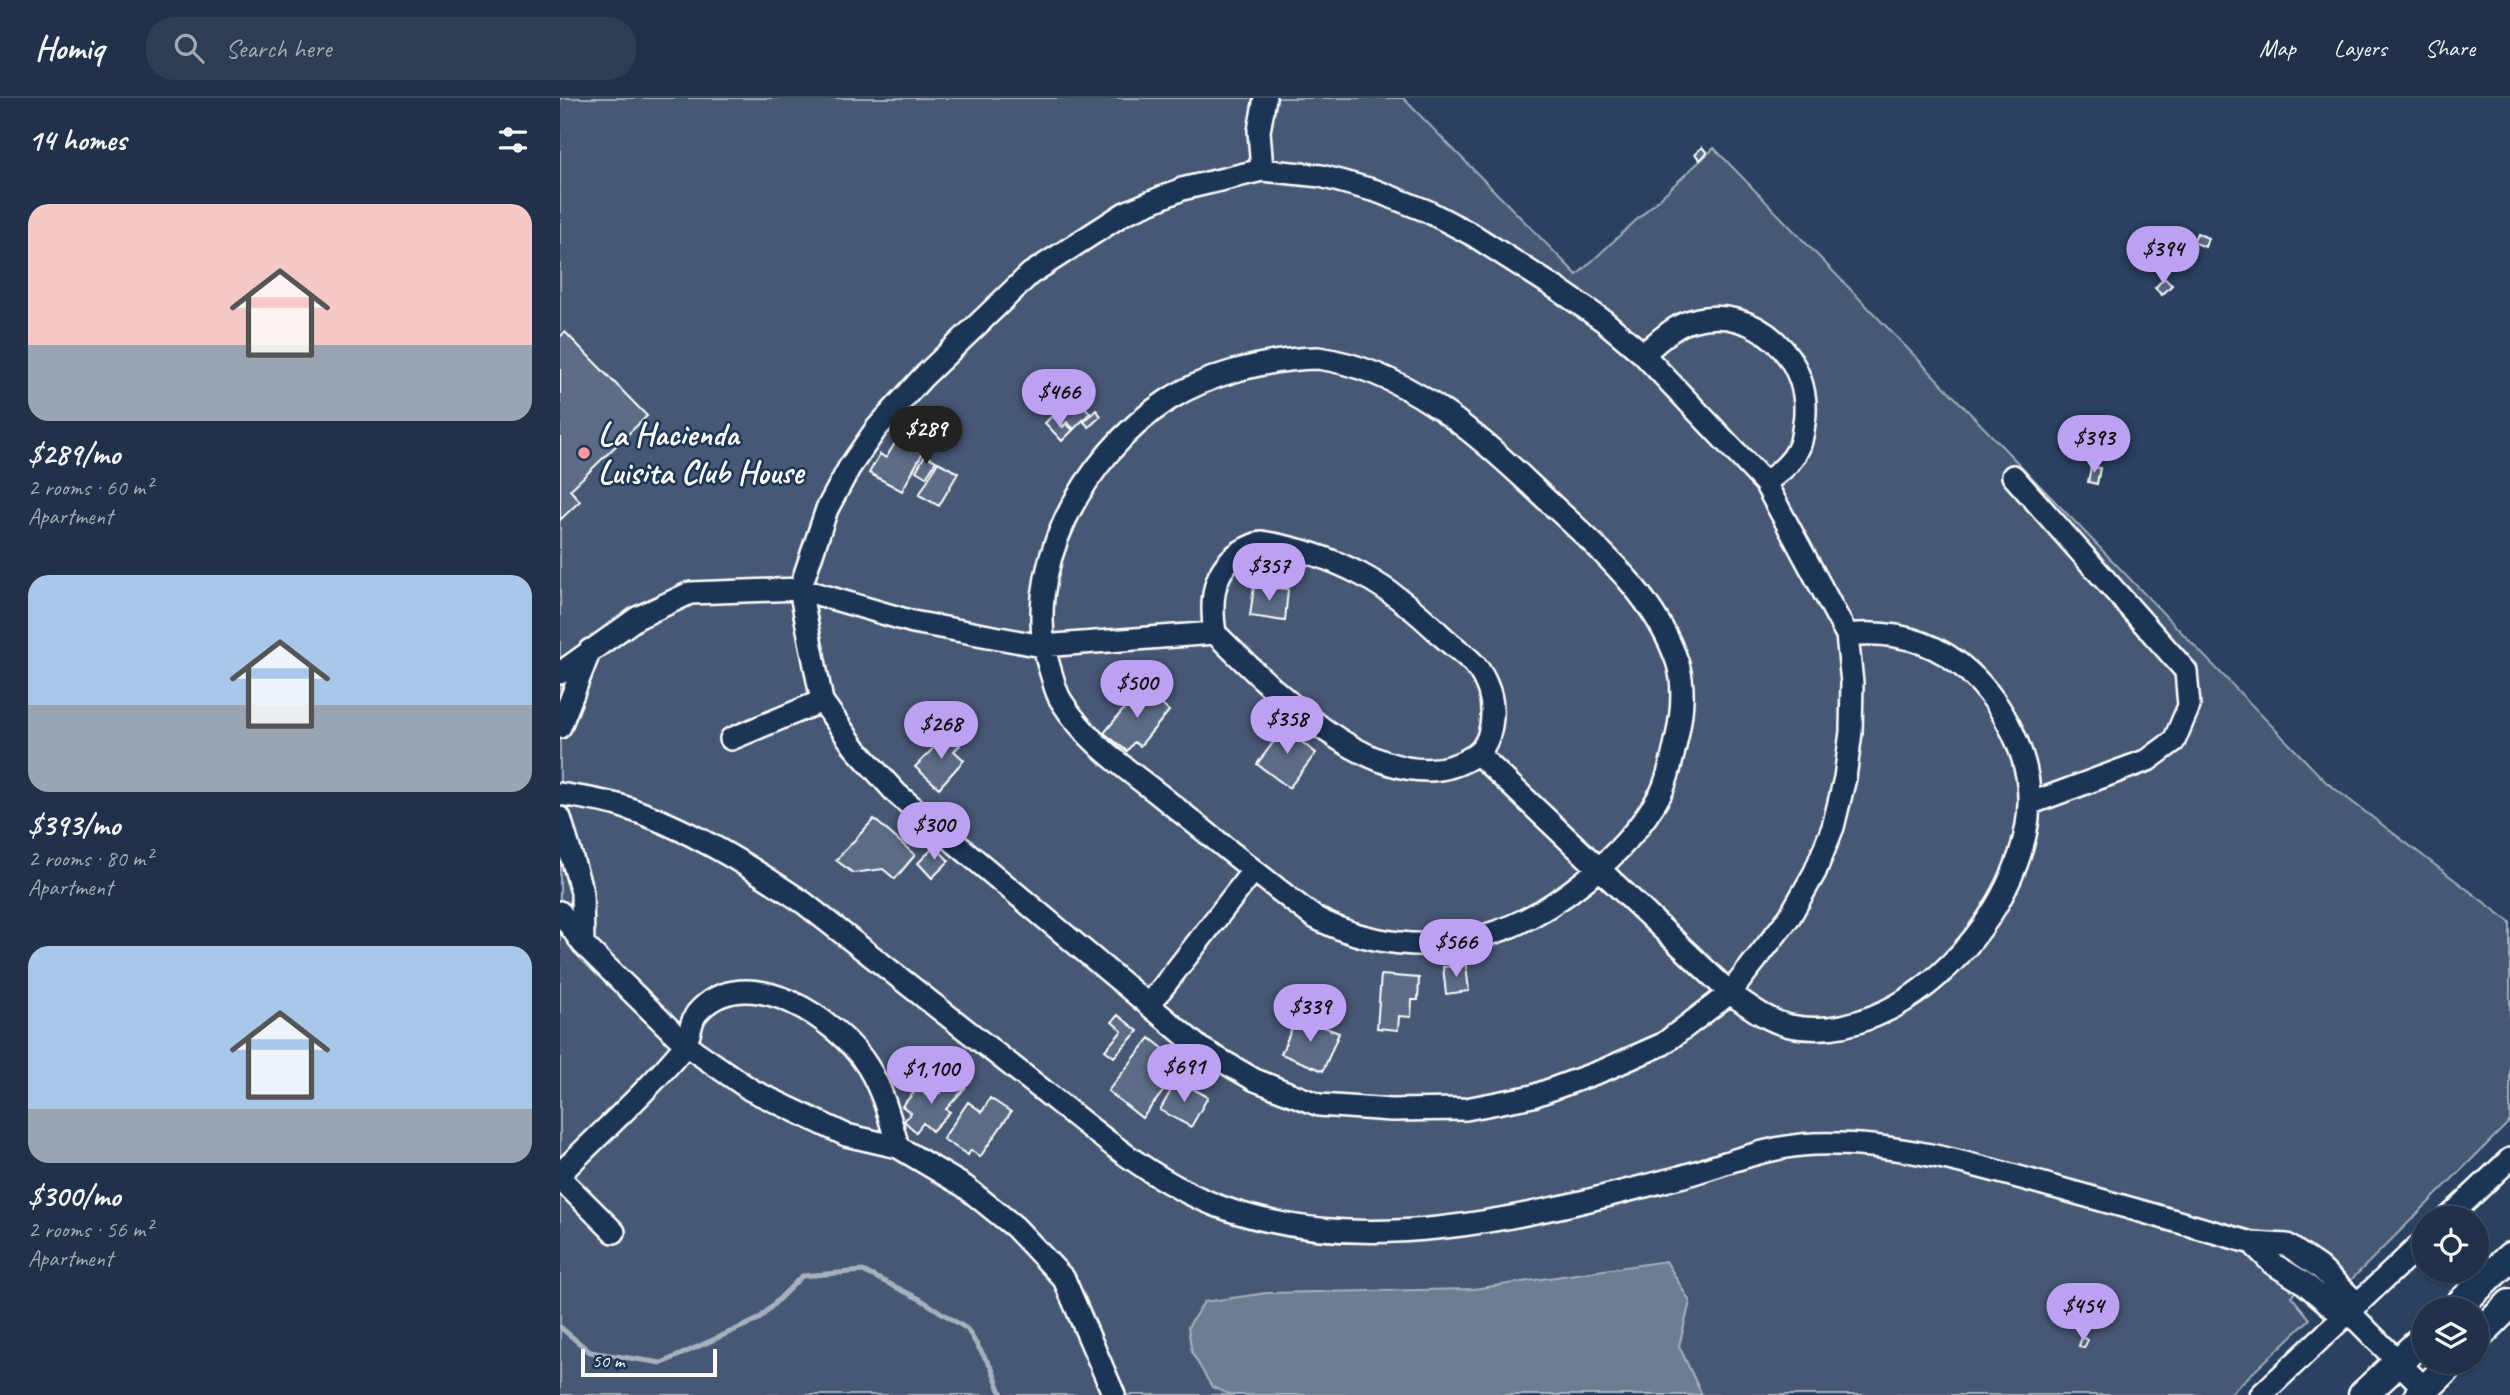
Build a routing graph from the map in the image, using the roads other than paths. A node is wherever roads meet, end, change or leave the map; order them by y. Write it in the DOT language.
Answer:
graph roads {
  1 [pos="1265,98"];
  2 [pos="1262,170"];
  3 [pos="1643,354"];
  4 [pos="2013,476"];
  5 [pos="1765,484"];
  6 [pos="800,589"];
  7 [pos="1215,633"];
  8 [pos="1847,635"];
  9 [pos="1042,646"];
  10 [pos="590,650"];
  11 [pos="560,673"];
  12 [pos="822,701"];
  13 [pos="560,727"];
  14 [pos="731,739"];
  15 [pos="1478,754"];
  16 [pos="560,794"];
  17 [pos="2029,804"];
  18 [pos="560,818"];
  19 [pos="1599,868"];
  20 [pos="1253,871"];
  21 [pos="560,912"];
  22 [pos="583,944"];
  23 [pos="1730,993"];
  24 [pos="1149,1006"];
  25 [pos="686,1045"];
  26 [pos="898,1147"];
  27 [pos="2510,1159"];
  28 [pos="560,1176"];
  29 [pos="2461,1206"];
  30 [pos="614,1232"];
  31 [pos="2412,1252"];
  32 [pos="2510,1257"];
  33 [pos="2468,1297"];
  34 [pos="2510,1304"];
  35 [pos="2350,1311"];
  36 [pos="2489,1325"];
  37 [pos="2412,1349"];
  38 [pos="2397,1363"];
  39 [pos="2441,1374"];
  40 [pos="2422,1392"];
  41 [pos="1114,1395"];
  42 [pos="2262,1395"];
  43 [pos="2363,1395"];
  1 -- 2 [label="street"];
  2 -- 3 [label="street"];
  2 -- 6 [label="street"];
  3 -- 5 [label="street"];
  3 -- 5 [label="street"];
  4 -- 17 [label="street"];
  5 -- 8 [label="street"];
  6 -- 9 [label="street"];
  6 -- 10 [label="street"];
  6 -- 12 [label="street"];
  7 -- 9 [label="street"];
  7 -- 15 [label="street"];
  7 -- 15 [label="street"];
  8 -- 17 [label="street"];
  8 -- 23 [label="street"];
  9 -- 19 [label="street"];
  9 -- 20 [label="street"];
  10 -- 11 [label="street"];
  10 -- 13 [label="street"];
  12 -- 14 [label="street"];
  12 -- 24 [label="street"];
  15 -- 19 [label="street"];
  16 -- 35 [label="street"];
  17 -- 23 [label="street"];
  18 -- 22 [label="street"];
  19 -- 20 [label="street"];
  19 -- 23 [label="street"];
  20 -- 24 [label="street"];
  21 -- 22 [label="street"];
  22 -- 25 [label="street"];
  23 -- 24 [label="street"];
  25 -- 26 [label="street"];
  25 -- 26 [label="street"];
  25 -- 28 [label="street"];
  26 -- 41 [label="street"];
  27 -- 29 [label="street"];
  28 -- 30 [label="street"];
  31 -- 35 [label="street"];
  32 -- 33 [label="main road"];
  34 -- 36 [label="main road"];
  35 -- 38 [label="street"];
  35 -- 42 [label="street"];
  37 -- 38 [label="main road"];
  38 -- 40 [label="street"];
  38 -- 43 [label="main road"];
  39 -- 40 [label="main road"];
}
